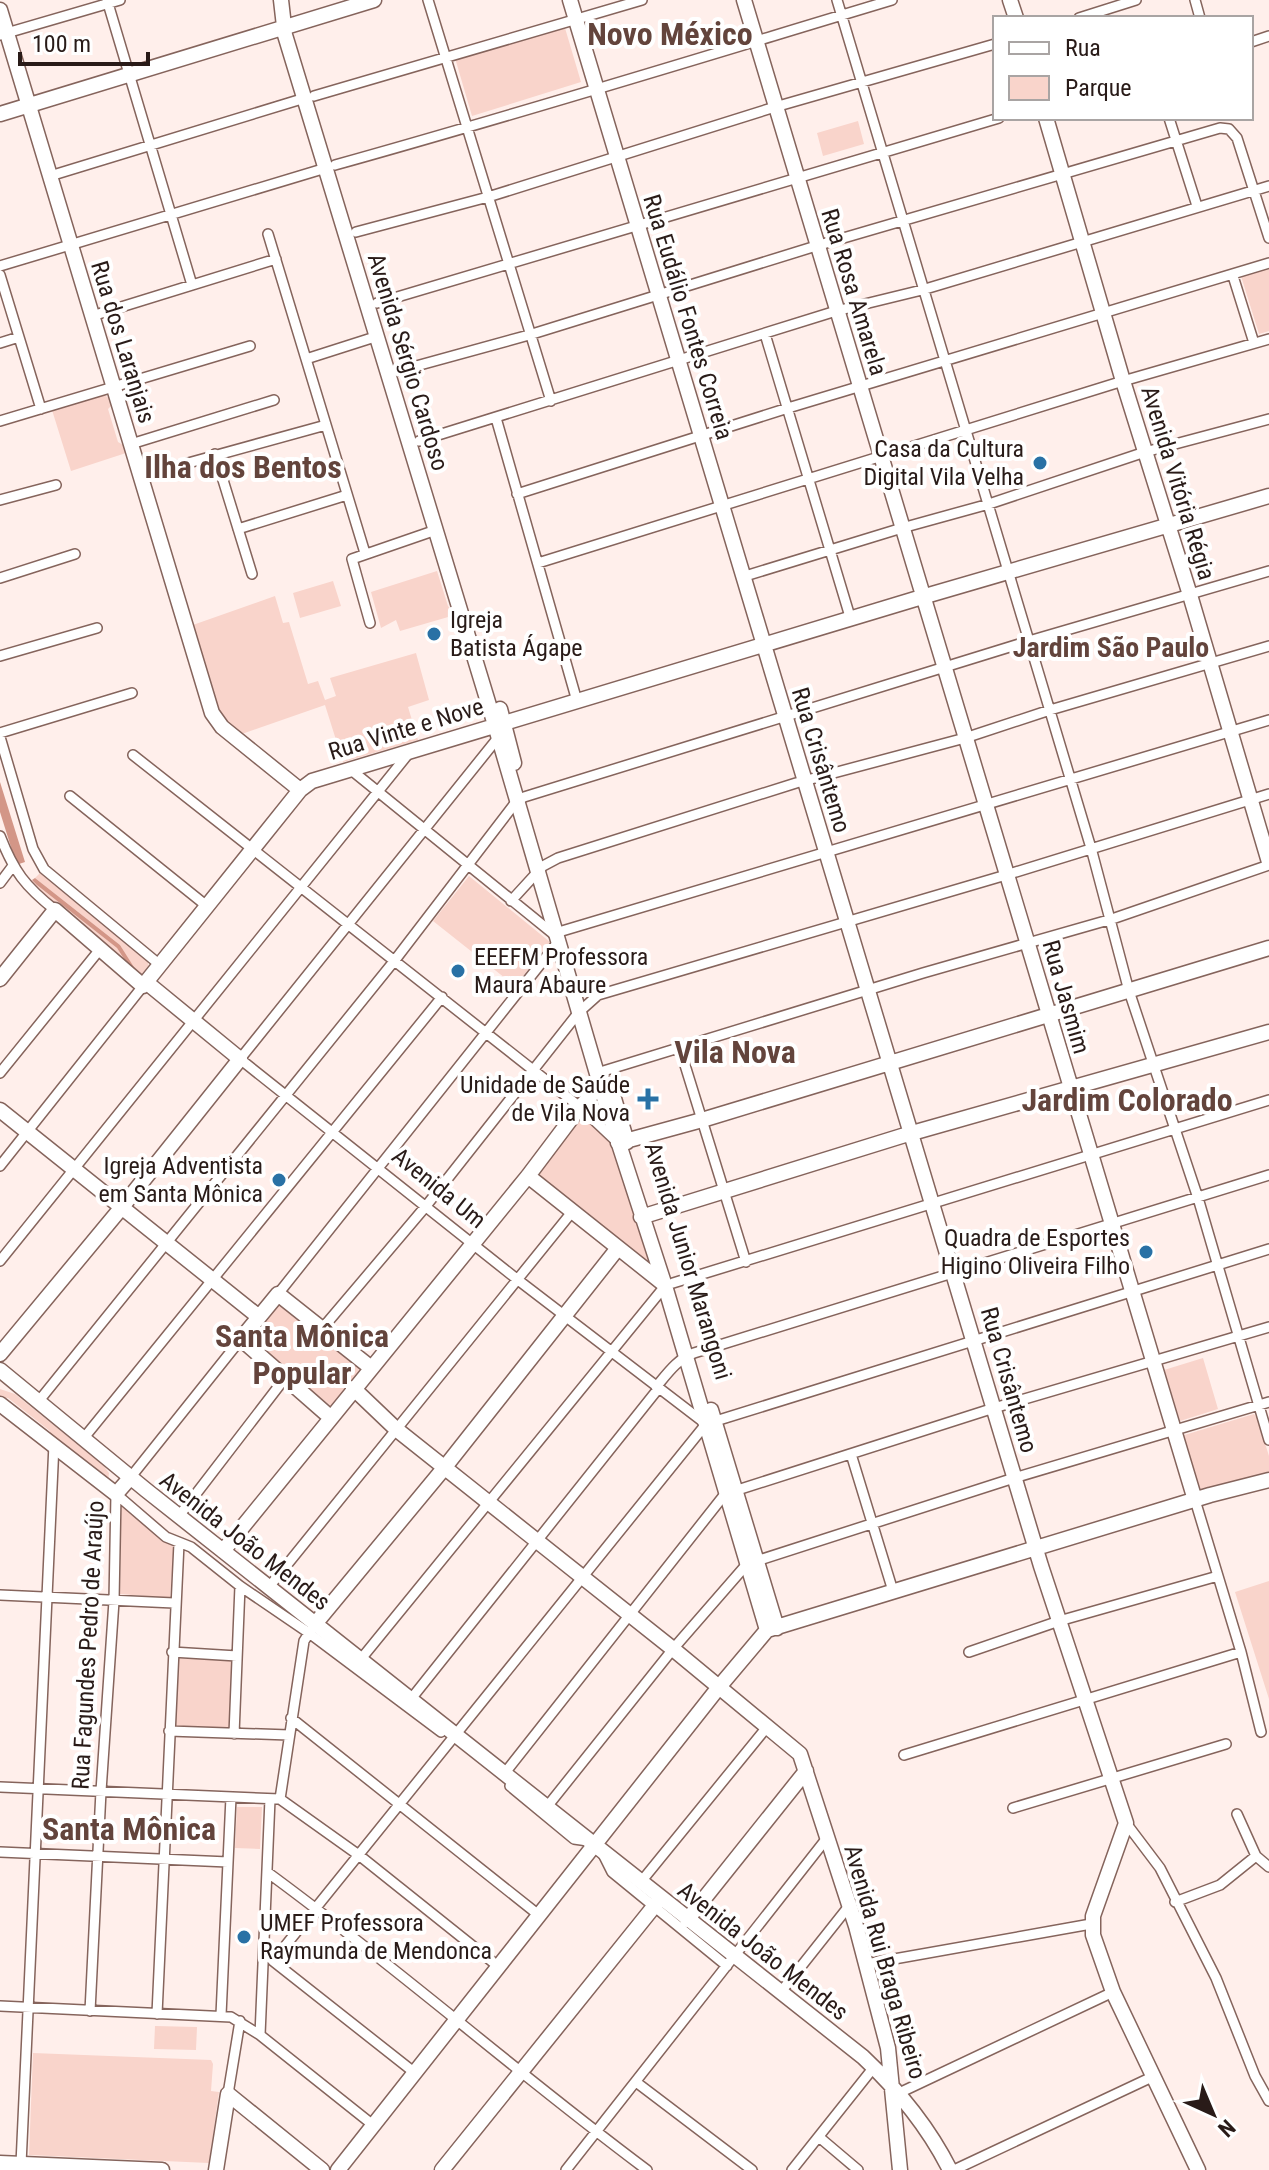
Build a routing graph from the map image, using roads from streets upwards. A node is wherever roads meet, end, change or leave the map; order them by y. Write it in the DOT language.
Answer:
graph roads {
  1 [pos="120,0"];
  2 [pos="374,0"];
  3 [pos="428,0"];
  4 [pos="570,0"];
  5 [pos="642,0"];
  6 [pos="744,0"];
  7 [pos="837,0"];
  8 [pos="892,0"];
  9 [pos="1136,0"];
  10 [pos="108,2"];
  11 [pos="0,10"];
  12 [pos="285,15"];
  13 [pos="841,15"];
  14 [pos="1085,16"];
  15 [pos="576,20"];
  16 [pos="4,34"];
  17 [pos="756,40"];
  18 [pos="993,45"];
  19 [pos="446,58"];
  20 [pos="130,73"];
  21 [pos="861,82"];
  22 [pos="595,87"];
  23 [pos="309,97"];
  24 [pos="28,104"];
  25 [pos="775,107"];
  26 [pos="0,114"];
  27 [pos="993,120"];
  28 [pos="1047,120"];
  29 [pos="1170,120"];
  30 [pos="467,128"];
  31 [pos="1176,139"];
  32 [pos="149,145"];
  33 [pos="881,152"];
  34 [pos="617,155"];
  35 [pos="331,167"];
  36 [pos="1062,173"];
  37 [pos="50,176"];
  38 [pos="796,177"];
  39 [pos="1269,186"];
  40 [pos="1254,190"];
  41 [pos="488,197"];
  42 [pos="1197,206"];
  43 [pos="172,215"];
  44 [pos="902,222"];
  45 [pos="637,227"];
  46 [pos="351,233"];
  47 [pos="268,234"];
  48 [pos="1269,238"];
  49 [pos="1082,241"];
  50 [pos="70,243"];
  51 [pos="816,246"];
  52 [pos="276,259"];
  53 [pos="1269,263"];
  54 [pos="0,266"];
  55 [pos="509,266"];
  56 [pos="0,275"];
  57 [pos="1233,276"];
  58 [pos="192,285"];
  59 [pos="922,290"];
  60 [pos="658,295"];
  61 [pos="373,304"];
  62 [pos="836,311"];
  63 [pos="1103,313"];
  64 [pos="92,316"];
  65 [pos="765,334"];
  66 [pos="382,335"];
  67 [pos="529,335"];
  68 [pos="19,337"];
  69 [pos="1269,339"];
  70 [pos="0,343"];
  71 [pos="1254,343"];
  72 [pos="250,346"];
  73 [pos="306,359"];
  74 [pos="679,360"];
  75 [pos="946,362"];
  76 [pos="394,373"];
  77 [pos="1123,381"];
  78 [pos="114,386"];
  79 [pos="860,386"];
  80 [pos="274,400"];
  81 [pos="551,401"];
  82 [pos="788,408"];
  83 [pos="41,409"];
  84 [pos="496,418"];
  85 [pos="1269,419"];
  86 [pos="0,421"];
  87 [pos="326,425"];
  88 [pos="966,431"];
  89 [pos="701,436"];
  90 [pos="414,442"];
  91 [pos="131,444"];
  92 [pos="1145,452"];
  93 [pos="215,454"];
  94 [pos="880,457"];
  95 [pos="141,476"];
  96 [pos="810,478"];
  97 [pos="56,485"];
  98 [pos="517,494"];
  99 [pos="347,495"];
  100 [pos="1269,496"];
  101 [pos="0,500"];
  102 [pos="989,504"];
  103 [pos="721,507"];
  104 [pos="1169,527"];
  105 [pos="902,528"];
  106 [pos="238,529"];
  107 [pos="440,529"];
  108 [pos="831,550"];
  109 [pos="365,553"];
  110 [pos="75,554"];
  111 [pos="538,563"];
  112 [pos="1269,571"];
  113 [pos="1009,573"];
  114 [pos="252,574"];
  115 [pos="742,577"];
  116 [pos="0,578"];
  117 [pos="1190,595"];
  118 [pos="922,597"];
  119 [pos="851,620"];
  120 [pos="370,623"];
  121 [pos="97,628"];
  122 [pos="1029,641"];
  123 [pos="764,646"];
  124 [pos="1269,646"];
  125 [pos="0,656"];
  126 [pos="1211,664"];
  127 [pos="945,668"];
  128 [pos="132,693"];
  129 [pos="577,701"];
  130 [pos="1050,710"];
  131 [pos="785,716"];
  132 [pos="1269,720"];
  133 [pos="499,729"];
  134 [pos="1228,731"];
  135 [pos="0,735"];
  136 [pos="965,738"];
  137 [pos="412,750"];
  138 [pos="133,755"];
  139 [pos="350,769"];
  140 [pos="1069,778"];
  141 [pos="804,781"];
  142 [pos="300,790"];
  143 [pos="377,792"];
  144 [pos="1269,794"];
  145 [pos="70,796"];
  146 [pos="520,799"];
  147 [pos="1249,800"];
  148 [pos="984,804"];
  149 [pos="422,829"];
  150 [pos="0,836"];
  151 [pos="253,848"];
  152 [pos="1091,848"];
  153 [pos="825,853"];
  154 [pos="1269,863"];
  155 [pos="468,866"];
  156 [pos="12,867"];
  157 [pos="540,869"];
  158 [pos="1006,875"];
  159 [pos="0,883"];
  160 [pos="301,886"];
  161 [pos="511,901"];
  162 [pos="208,907"];
  163 [pos="55,910"];
  164 [pos="1112,919"];
  165 [pos="346,923"];
  166 [pos="847,923"];
  167 [pos="559,936"];
  168 [pos="1028,944"];
  169 [pos="101,948"];
  170 [pos="1269,948"];
  171 [pos="395,960"];
  172 [pos="160,965"];
  173 [pos="0,979"];
  174 [pos="145,984"];
  175 [pos="868,991"];
  176 [pos="1129,991"];
  177 [pos="442,997"];
  178 [pos="582,1008"];
  179 [pos="1048,1015"];
  180 [pos="194,1022"];
  181 [pos="1269,1032"];
  182 [pos="487,1033"];
  183 [pos="680,1049"];
  184 [pos="240,1059"];
  185 [pos="890,1064"];
  186 [pos="1155,1064"];
  187 [pos="532,1069"];
  188 [pos="0,1073"];
  189 [pos="603,1077"];
  190 [pos="1069,1088"];
  191 [pos="286,1096"];
  192 [pos="1269,1100"];
  193 [pos="580,1107"];
  194 [pos="0,1110"];
  195 [pos="702,1120"];
  196 [pos="1175,1127"];
  197 [pos="332,1131"];
  198 [pos="26,1133"];
  199 [pos="912,1133"];
  200 [pos="623,1142"];
  201 [pos="1089,1154"];
  202 [pos="0,1166"];
  203 [pos="380,1168"];
  204 [pos="75,1169"];
  205 [pos="1269,1175"];
  206 [pos="528,1176"];
  207 [pos="724,1192"];
  208 [pos="1198,1198"];
  209 [pos="933,1201"];
  210 [pos="426,1206"];
  211 [pos="122,1207"];
  212 [pos="572,1212"];
  213 [pos="646,1215"];
  214 [pos="1112,1225"];
  215 [pos="165,1243"];
  216 [pos="472,1244"];
  217 [pos="618,1248"];
  218 [pos="1269,1249"];
  219 [pos="0,1261"];
  220 [pos="746,1262"];
  221 [pos="1218,1266"];
  222 [pos="954,1273"];
  223 [pos="211,1279"];
  224 [pos="518,1280"];
  225 [pos="669,1284"];
  226 [pos="1134,1291"];
  227 [pos="278,1294"];
  228 [pos="564,1316"];
  229 [pos="259,1317"];
  230 [pos="1269,1327"];
  231 [pos="321,1330"];
  232 [pos="1238,1336"];
  233 [pos="241,1339"];
  234 [pos="974,1341"];
  235 [pos="611,1353"];
  236 [pos="0,1354"];
  237 [pos="690,1354"];
  238 [pos="1154,1361"];
  239 [pos="370,1367"];
  240 [pos="0,1370"];
  241 [pos="285,1378"];
  242 [pos="0,1381"];
  243 [pos="353,1388"];
  244 [pos="657,1388"];
  245 [pos="23,1389"];
  246 [pos="38,1402"];
  247 [pos="0,1404"];
  248 [pos="1264,1404"];
  249 [pos="994,1408"];
  250 [pos="330,1417"];
  251 [pos="710,1423"];
  252 [pos="396,1429"];
  253 [pos="1173,1432"];
  254 [pos="83,1439"];
  255 [pos="1269,1440"];
  256 [pos="54,1444"];
  257 [pos="851,1454"];
  258 [pos="445,1467"];
  259 [pos="130,1478"];
  260 [pos="1014,1478"];
  261 [pos="1269,1480"];
  262 [pos="731,1492"];
  263 [pos="116,1494"];
  264 [pos="1195,1500"];
  265 [pos="489,1503"];
  266 [pos="179,1516"];
  267 [pos="873,1522"];
  268 [pos="536,1540"];
  269 [pos="179,1543"];
  270 [pos="1036,1548"];
  271 [pos="223,1551"];
  272 [pos="752,1562"];
  273 [pos="1218,1576"];
  274 [pos="581,1578"];
  275 [pos="240,1586"];
  276 [pos="269,1587"];
  277 [pos="893,1591"];
  278 [pos="0,1595"];
  279 [pos="48,1598"];
  280 [pos="114,1601"];
  281 [pos="174,1603"];
  282 [pos="629,1615"];
  283 [pos="1059,1621"];
  284 [pos="312,1628"];
  285 [pos="773,1629"];
  286 [pos="673,1649"];
  287 [pos="172,1652"];
  288 [pos="969,1652"];
  289 [pos="1241,1652"];
  290 [pos="237,1656"];
  291 [pos="361,1659"];
  292 [pos="719,1687"];
  293 [pos="411,1699"];
  294 [pos="1084,1700"];
  295 [pos="291,1718"];
  296 [pos="767,1727"];
  297 [pos="169,1731"];
  298 [pos="1261,1732"];
  299 [pos="234,1734"];
  300 [pos="289,1735"];
  301 [pos="458,1738"];
  302 [pos="1226,1744"];
  303 [pos="904,1755"];
  304 [pos="806,1771"];
  305 [pos="504,1774"];
  306 [pos="1110,1780"];
  307 [pos="0,1787"];
  308 [pos="36,1789"];
  309 [pos="101,1791"];
  310 [pos="167,1795"];
  311 [pos="231,1797"];
  312 [pos="275,1799"];
  313 [pos="399,1803"];
  314 [pos="546,1808"];
  315 [pos="1013,1808"];
  316 [pos="1237,1814"];
  317 [pos="1126,1823"];
  318 [pos="827,1838"];
  319 [pos="595,1847"];
  320 [pos="0,1852"];
  321 [pos="34,1852"];
  322 [pos="99,1854"];
  323 [pos="360,1856"];
  324 [pos="1256,1856"];
  325 [pos="164,1858"];
  326 [pos="228,1862"];
  327 [pos="1269,1867"];
  328 [pos="267,1872"];
  329 [pos="640,1883"];
  330 [pos="657,1902"];
  331 [pos="1175,1902"];
  332 [pos="849,1906"];
  333 [pos="317,1908"];
  334 [pos="540,1916"];
  335 [pos="687,1920"];
  336 [pos="1091,1924"];
  337 [pos="268,1961"];
  338 [pos="731,1962"];
  339 [pos="866,1964"];
  340 [pos="499,1967"];
  341 [pos="1113,1992"];
  342 [pos="780,1993"];
  343 [pos="0,2006"];
  344 [pos="27,2008"];
  345 [pos="90,2011"];
  346 [pos="157,2014"];
  347 [pos="221,2015"];
  348 [pos="456,2020"];
  349 [pos="240,2021"];
  350 [pos="260,2035"];
  351 [pos="874,2067"];
  352 [pos="519,2071"];
  353 [pos="415,2073"];
  354 [pos="1152,2077"];
  355 [pos="636,2082"];
  356 [pos="895,2092"];
  357 [pos="228,2094"];
  358 [pos="1269,2101"];
  359 [pos="373,2125"];
  360 [pos="596,2132"];
  361 [pos="819,2137"];
  362 [pos="0,2163"];
  363 [pos="21,2164"];
  364 [pos="162,2170"];
  365 [pos="216,2170"];
  366 [pos="322,2170"];
  367 [pos="338,2170"];
  368 [pos="442,2170"];
  369 [pos="566,2170"];
  370 [pos="647,2170"];
  371 [pos="752,2170"];
  372 [pos="792,2170"];
  373 [pos="858,2170"];
  374 [pos="900,2170"];
  375 [pos="952,2170"];
  376 [pos="1198,2170"];
  1 -- 10 [label="street"];
  2 -- 12 [label="street"];
  3 -- 19 [label="street"];
  4 -- 15 [label="street, Rua Eudálio Fontes Correia"];
  5 -- 15 [label="street"];
  6 -- 17 [label="street, Rua Rosa Amarela"];
  7 -- 13 [label="street"];
  8 -- 13 [label="street"];
  9 -- 14 [label="street"];
  10 -- 16 [label="street"];
  10 -- 20 [label="street"];
  11 -- 16 [label="street, Rua dos Laranjais"];
  12 -- 20 [label="street"];
  12 -- 23 [label="street, Avenida Sérgio Cardoso"];
  13 -- 17 [label="street"];
  13 -- 21 [label="street"];
  15 -- 19 [label="street"];
  15 -- 22 [label="street, Rua Eudálio Fontes Correia"];
  16 -- 24 [label="street, Rua dos Laranjais"];
  17 -- 22 [label="street"];
  17 -- 25 [label="street, Rua Rosa Amarela"];
  18 -- 21 [label="street"];
  19 -- 23 [label="street"];
  19 -- 30 [label="street"];
  20 -- 24 [label="street"];
  20 -- 32 [label="street"];
  21 -- 25 [label="street"];
  21 -- 33 [label="street"];
  22 -- 30 [label="street"];
  22 -- 34 [label="street, Rua Eudálio Fontes Correia"];
  23 -- 32 [label="street"];
  23 -- 35 [label="street, Avenida Sérgio Cardoso"];
  24 -- 26 [label="street"];
  24 -- 37 [label="street, Rua dos Laranjais"];
  25 -- 34 [label="street"];
  25 -- 38 [label="street, Rua Rosa Amarela"];
  27 -- 33 [label="street"];
  28 -- 36 [label="street, Avenida Vitória Régia"];
  29 -- 31 [label="street"];
  30 -- 35 [label="street"];
  30 -- 41 [label="street"];
  31 -- 36 [label="street"];
  31 -- 40 [label="street"];
  31 -- 42 [label="street"];
  32 -- 37 [label="street"];
  32 -- 43 [label="street"];
  33 -- 38 [label="street"];
  33 -- 44 [label="street"];
  34 -- 41 [label="street"];
  34 -- 45 [label="street, Rua Eudálio Fontes Correia"];
  35 -- 43 [label="street"];
  35 -- 46 [label="street, Avenida Sérgio Cardoso"];
  36 -- 44 [label="street"];
  36 -- 49 [label="street, Avenida Vitória Régia"];
  37 -- 50 [label="street, Rua dos Laranjais"];
  38 -- 45 [label="street"];
  38 -- 51 [label="street, Rua Rosa Amarela"];
  39 -- 40 [label="street"];
  40 -- 42 [label="street"];
  40 -- 48 [label="street"];
  41 -- 46 [label="street"];
  41 -- 55 [label="street"];
  42 -- 49 [label="street"];
  43 -- 50 [label="street"];
  43 -- 58 [label="street"];
  44 -- 51 [label="street"];
  44 -- 59 [label="street"];
  45 -- 55 [label="street"];
  45 -- 60 [label="street, Rua Eudálio Fontes Correia"];
  46 -- 61 [label="street, Avenida Sérgio Cardoso"];
  47 -- 52 [label="street"];
  49 -- 59 [label="street"];
  49 -- 63 [label="street, Avenida Vitória Régia"];
  50 -- 54 [label="street"];
  50 -- 64 [label="street, Rua dos Laranjais"];
  51 -- 60 [label="street"];
  51 -- 62 [label="street, Rua Rosa Amarela"];
  52 -- 58 [label="street"];
  52 -- 73 [label="street"];
  53 -- 57 [label="street"];
  55 -- 61 [label="street"];
  55 -- 67 [label="street"];
  56 -- 68 [label="street"];
  57 -- 63 [label="street"];
  57 -- 71 [label="street"];
  58 -- 64 [label="street"];
  59 -- 62 [label="street"];
  59 -- 75 [label="street"];
  60 -- 67 [label="street"];
  60 -- 74 [label="street, Rua Eudálio Fontes Correia"];
  61 -- 66 [label="street, Avenida Sérgio Cardoso"];
  62 -- 65 [label="street"];
  62 -- 79 [label="street, Rua Rosa Amarela"];
  63 -- 75 [label="street"];
  63 -- 77 [label="street, Avenida Vitória Régia"];
  64 -- 78 [label="street, Rua dos Laranjais"];
  65 -- 74 [label="street"];
  65 -- 82 [label="street"];
  66 -- 73 [label="street"];
  66 -- 76 [label="street, Avenida Sérgio Cardoso"];
  67 -- 76 [label="street"];
  67 -- 81 [label="street"];
  68 -- 70 [label="street"];
  68 -- 83 [label="street"];
  69 -- 71 [label="street"];
  71 -- 77 [label="street"];
  72 -- 78 [label="street"];
  73 -- 87 [label="street"];
  74 -- 81 [label="street"];
  74 -- 89 [label="street, Rua Eudálio Fontes Correia"];
  75 -- 79 [label="street"];
  75 -- 88 [label="street"];
  76 -- 90 [label="street, Avenida Sérgio Cardoso"];
  77 -- 88 [label="street"];
  77 -- 92 [label="street, Avenida Vitória Régia"];
  78 -- 83 [label="street"];
  78 -- 91 [label="street, Rua dos Laranjais"];
  79 -- 82 [label="street"];
  79 -- 94 [label="street, Rua Rosa Amarela"];
  80 -- 91 [label="street"];
  81 -- 84 [label="street"];
  82 -- 89 [label="street"];
  82 -- 96 [label="street"];
  83 -- 86 [label="street"];
  84 -- 90 [label="street"];
  84 -- 98 [label="street"];
  85 -- 92 [label="street"];
  87 -- 93 [label="street"];
  87 -- 99 [label="street"];
  88 -- 94 [label="street"];
  88 -- 102 [label="street"];
  89 -- 98 [label="street"];
  89 -- 103 [label="street, Rua Eudálio Fontes Correia"];
  90 -- 107 [label="street, Avenida Sérgio Cardoso"];
  91 -- 95 [label="street, Rua dos Laranjais"];
  92 -- 102 [label="street"];
  92 -- 104 [label="street, Avenida Vitória Régia"];
  93 -- 95 [label="street"];
  93 -- 106 [label="street"];
  94 -- 96 [label="street"];
  94 -- 105 [label="street, Rua Rosa Amarela"];
  95 -- 142 [label="street, Rua dos Laranjais"];
  96 -- 103 [label="street"];
  96 -- 108 [label="street"];
  97 -- 101 [label="street"];
  98 -- 111 [label="street"];
  99 -- 106 [label="street"];
  99 -- 109 [label="street"];
  100 -- 104 [label="street, Rua Vinte e Nove"];
  102 -- 105 [label="street"];
  102 -- 113 [label="street"];
  103 -- 111 [label="street"];
  103 -- 115 [label="street, Rua Eudálio Fontes Correia"];
  104 -- 113 [label="street, Rua Vinte e Nove"];
  104 -- 117 [label="street, Avenida Vitória Régia"];
  105 -- 108 [label="street"];
  105 -- 118 [label="street, Rua Rosa Amarela"];
  106 -- 114 [label="street"];
  107 -- 109 [label="street"];
  107 -- 133 [label="street, Avenida Sérgio Cardoso"];
  108 -- 115 [label="street"];
  108 -- 119 [label="street"];
  109 -- 120 [label="street"];
  110 -- 116 [label="street"];
  111 -- 129 [label="street"];
  112 -- 117 [label="street"];
  113 -- 118 [label="street, Rua Vinte e Nove"];
  113 -- 122 [label="street"];
  115 -- 123 [label="street, Rua Eudálio Fontes Correia"];
  117 -- 122 [label="street"];
  117 -- 126 [label="street, Avenida Vitória Régia"];
  118 -- 119 [label="street, Rua Vinte e Nove"];
  118 -- 127 [label="street, Rua Jasmim"];
  119 -- 123 [label="street, Rua Vinte e Nove"];
  121 -- 125 [label="street"];
  122 -- 127 [label="street"];
  122 -- 130 [label="street"];
  123 -- 129 [label="street, Rua Vinte e Nove"];
  123 -- 131 [label="street, Rua Crisântemo"];
  124 -- 126 [label="street"];
  126 -- 130 [label="street"];
  126 -- 134 [label="street, Avenida Vitória Régia"];
  127 -- 131 [label="street"];
  127 -- 136 [label="street, Rua Jasmim"];
  128 -- 135 [label="street"];
  129 -- 133 [label="street, Rua Vinte e Nove"];
  130 -- 136 [label="street"];
  130 -- 140 [label="street"];
  131 -- 141 [label="street, Rua Crisântemo"];
  131 -- 146 [label="street"];
  132 -- 134 [label="street"];
  133 -- 137 [label="street, Rua Vinte e Nove"];
  133 -- 146 [label="street, Avenida Junior Marangoni"];
  133 -- 149 [label="street"];
  134 -- 140 [label="street"];
  134 -- 147 [label="street, Avenida Vitória Régia"];
  135 -- 172 [label="street"];
  136 -- 141 [label="street"];
  136 -- 148 [label="street, Rua Jasmim"];
  137 -- 139 [label="street, Rua Vinte e Nove"];
  137 -- 143 [label="street"];
  138 -- 151 [label="street"];
  139 -- 142 [label="street, Rua Vinte e Nove"];
  139 -- 143 [label="street"];
  140 -- 148 [label="street"];
  140 -- 152 [label="street"];
  141 -- 153 [label="street, Rua Crisântemo"];
  141 -- 157 [label="street"];
  142 -- 151 [label="street, Rua Vinte e Nove"];
  143 -- 149 [label="street"];
  143 -- 160 [label="street"];
  144 -- 147 [label="street"];
  145 -- 162 [label="street"];
  146 -- 155 [label="street"];
  146 -- 157 [label="street, Avenida Junior Marangoni"];
  147 -- 152 [label="street"];
  147 -- 154 [label="street, Avenida Vitória Régia"];
  148 -- 153 [label="street"];
  148 -- 158 [label="street, Rua Jasmim"];
  149 -- 155 [label="street"];
  149 -- 165 [label="street"];
  150 -- 156 [label="street"];
  151 -- 160 [label="street"];
  151 -- 162 [label="street, Rua Vinte e Nove"];
  152 -- 158 [label="street"];
  152 -- 164 [label="street"];
  153 -- 166 [label="street, Rua Crisântemo"];
  153 -- 167 [label="street"];
  154 -- 164 [label="street"];
  155 -- 161 [label="street"];
  155 -- 171 [label="street"];
  156 -- 159 [label="street"];
  156 -- 163 [label="street"];
  157 -- 161 [label="street"];
  157 -- 167 [label="street, Avenida Junior Marangoni"];
  158 -- 166 [label="street"];
  158 -- 168 [label="street, Rua Jasmim"];
  160 -- 165 [label="street"];
  160 -- 180 [label="street"];
  161 -- 167 [label="street"];
  162 -- 172 [label="street, Rua Vinte e Nove"];
  163 -- 169 [label="street, Avenida Um"];
  163 -- 173 [label="street"];
  164 -- 168 [label="street"];
  164 -- 176 [label="street"];
  165 -- 171 [label="street"];
  165 -- 184 [label="street"];
  166 -- 175 [label="street, Rua Crisântemo"];
  166 -- 178 [label="street"];
  167 -- 178 [label="street, Avenida Junior Marangoni"];
  167 -- 182 [label="street"];
  168 -- 175 [label="street"];
  168 -- 179 [label="street, Rua Jasmim"];
  169 -- 174 [label="street, Avenida Um"];
  169 -- 188 [label="street"];
  170 -- 176 [label="street"];
  171 -- 177 [label="street"];
  171 -- 191 [label="street"];
  172 -- 174 [label="street, Rua Vinte e Nove"];
  174 -- 180 [label="street, Avenida Um"];
  174 -- 198 [label="street"];
  175 -- 183 [label="street"];
  175 -- 185 [label="street, Rua Crisântemo"];
  176 -- 179 [label="street"];
  176 -- 186 [label="street"];
  177 -- 182 [label="street"];
  177 -- 197 [label="street"];
  178 -- 187 [label="street"];
  178 -- 189 [label="street, Avenida Junior Marangoni"];
  179 -- 185 [label="street"];
  179 -- 190 [label="street, Rua Jasmim"];
  180 -- 184 [label="street, Avenida Um"];
  180 -- 204 [label="street"];
  181 -- 186 [label="street"];
  182 -- 187 [label="street"];
  182 -- 203 [label="street"];
  183 -- 189 [label="street"];
  183 -- 195 [label="street"];
  184 -- 191 [label="street, Avenida Um"];
  184 -- 211 [label="street"];
  185 -- 195 [label="street"];
  185 -- 199 [label="street, Rua Crisântemo"];
  186 -- 190 [label="street"];
  186 -- 196 [label="street"];
  187 -- 193 [label="street"];
  187 -- 210 [label="street"];
  189 -- 193 [label="street"];
  189 -- 200 [label="street, Avenida Junior Marangoni"];
  190 -- 199 [label="street"];
  190 -- 201 [label="street, Rua Jasmim"];
  191 -- 197 [label="street, Avenida Um"];
  191 -- 215 [label="street"];
  192 -- 196 [label="street"];
  193 -- 200 [label="street"];
  193 -- 206 [label="street"];
  194 -- 198 [label="street"];
  195 -- 200 [label="street"];
  195 -- 207 [label="street"];
  196 -- 201 [label="street"];
  196 -- 208 [label="street"];
  197 -- 203 [label="street, Avenida Um"];
  197 -- 223 [label="street"];
  198 -- 202 [label="street"];
  198 -- 204 [label="street"];
  199 -- 207 [label="street"];
  199 -- 209 [label="street, Rua Crisântemo"];
  200 -- 213 [label="street, Avenida Junior Marangoni"];
  201 -- 209 [label="street"];
  201 -- 214 [label="street, Rua Jasmim"];
  203 -- 210 [label="street, Avenida Um"];
  203 -- 227 [label="street"];
  204 -- 211 [label="street"];
  204 -- 219 [label="street"];
  205 -- 208 [label="street"];
  206 -- 212 [label="street"];
  206 -- 216 [label="street"];
  207 -- 213 [label="street"];
  207 -- 220 [label="street"];
  208 -- 214 [label="street"];
  208 -- 221 [label="street"];
  209 -- 220 [label="street"];
  209 -- 222 [label="street, Rua Crisântemo"];
  210 -- 216 [label="street, Avenida Um"];
  210 -- 231 [label="street"];
  211 -- 215 [label="street"];
  211 -- 236 [label="street"];
  212 -- 217 [label="street"];
  212 -- 224 [label="street"];
  213 -- 225 [label="street, Avenida Junior Marangoni"];
  214 -- 222 [label="street"];
  214 -- 226 [label="street, Rua Jasmim"];
  215 -- 223 [label="street"];
  215 -- 246 [label="street"];
  216 -- 224 [label="street, Avenida Um"];
  216 -- 239 [label="street"];
  217 -- 225 [label="street"];
  217 -- 228 [label="street"];
  218 -- 221 [label="street"];
  220 -- 225 [label="street"];
  221 -- 226 [label="street"];
  221 -- 232 [label="street"];
  222 -- 234 [label="street, Rua Crisântemo"];
  222 -- 237 [label="street"];
  223 -- 229 [label="street"];
  223 -- 254 [label="street"];
  224 -- 228 [label="street, Avenida Um"];
  224 -- 252 [label="street"];
  225 -- 235 [label="street"];
  225 -- 237 [label="street, Avenida Junior Marangoni"];
  226 -- 234 [label="street"];
  226 -- 238 [label="street, Rua Jasmim"];
  227 -- 229 [label="street"];
  227 -- 231 [label="street"];
  228 -- 235 [label="street, Avenida Um"];
  228 -- 258 [label="street"];
  229 -- 233 [label="street"];
  230 -- 232 [label="street"];
  231 -- 239 [label="street"];
  232 -- 238 [label="street"];
  232 -- 248 [label="street"];
  233 -- 241 [label="street"];
  233 -- 259 [label="street"];
  234 -- 249 [label="street, Rua Crisântemo"];
  234 -- 251 [label="street"];
  235 -- 244 [label="street, Avenida Um"];
  235 -- 265 [label="street"];
  237 -- 244 [label="street"];
  237 -- 251 [label="street, Avenida Junior Marangoni"];
  238 -- 249 [label="street"];
  238 -- 253 [label="street, Rua Jasmim"];
  239 -- 243 [label="street"];
  240 -- 245 [label="street, Avenida João Mendes"];
  241 -- 250 [label="street"];
  241 -- 266 [label="street"];
  242 -- 245 [label="street"];
  243 -- 250 [label="street"];
  243 -- 252 [label="street"];
  244 -- 251 [label="street, Avenida Um"];
  244 -- 268 [label="street"];
  245 -- 246 [label="street, Avenida João Mendes"];
  246 -- 254 [label="street, Avenida João Mendes"];
  247 -- 256 [label="street"];
  248 -- 253 [label="street"];
  248 -- 255 [label="street"];
  249 -- 257 [label="street"];
  249 -- 260 [label="street, Rua Crisântemo"];
  250 -- 271 [label="street"];
  251 -- 262 [label="street, Avenida Junior Marangoni"];
  251 -- 274 [label="street"];
  252 -- 258 [label="street"];
  252 -- 276 [label="street"];
  253 -- 260 [label="street"];
  253 -- 264 [label="street, Rua Jasmim"];
  254 -- 259 [label="street, Avenida João Mendes"];
  256 -- 263 [label="street"];
  256 -- 279 [label="street"];
  257 -- 262 [label="street"];
  257 -- 267 [label="street"];
  258 -- 265 [label="street"];
  258 -- 284 [label="street"];
  259 -- 263 [label="street, Rua Fagundes Pedro de Araújo"];
  259 -- 266 [label="street, Avenida João Mendes"];
  260 -- 267 [label="street"];
  260 -- 270 [label="street, Rua Crisântemo"];
  261 -- 264 [label="street"];
  262 -- 272 [label="street, Avenida Junior Marangoni"];
  262 -- 282 [label="street"];
  263 -- 269 [label="street"];
  263 -- 280 [label="street, Rua Fagundes Pedro de Araújo"];
  264 -- 270 [label="street"];
  264 -- 273 [label="street, Rua Jasmim"];
  265 -- 268 [label="street"];
  265 -- 291 [label="street"];
  266 -- 271 [label="street, Avenida João Mendes"];
  267 -- 272 [label="street"];
  267 -- 277 [label="street"];
  268 -- 274 [label="street"];
  268 -- 293 [label="street"];
  269 -- 275 [label="street"];
  269 -- 281 [label="street"];
  270 -- 277 [label="street"];
  270 -- 283 [label="street, Rua Crisântemo"];
  271 -- 276 [label="street, Avenida João Mendes"];
  272 -- 285 [label="street, Avenida Junior Marangoni"];
  272 -- 286 [label="street"];
  273 -- 283 [label="street"];
  273 -- 289 [label="street, Rua Jasmim"];
  274 -- 282 [label="street"];
  274 -- 301 [label="street"];
  275 -- 284 [label="street"];
  275 -- 290 [label="street"];
  276 -- 284 [label="street, Avenida João Mendes"];
  277 -- 285 [label="street"];
  278 -- 279 [label="street"];
  279 -- 280 [label="street"];
  279 -- 308 [label="street"];
  280 -- 281 [label="street"];
  280 -- 309 [label="street, Rua Fagundes Pedro de Araújo"];
  281 -- 287 [label="street"];
  282 -- 286 [label="street"];
  282 -- 305 [label="street"];
  283 -- 288 [label="street"];
  283 -- 294 [label="street, Rua Crisântemo"];
  284 -- 291 [label="street, Avenida João Mendes"];
  284 -- 295 [label="street"];
  284 -- 301 [label="street, Avenida João Mendes"];
  285 -- 292 [label="street"];
  286 -- 292 [label="street"];
  286 -- 314 [label="street"];
  287 -- 290 [label="street"];
  287 -- 297 [label="street"];
  289 -- 294 [label="street"];
  289 -- 298 [label="street, Rua Jasmim"];
  290 -- 299 [label="street"];
  291 -- 293 [label="street, Avenida João Mendes"];
  292 -- 296 [label="street"];
  292 -- 319 [label="street"];
  293 -- 301 [label="street, Avenida João Mendes"];
  294 -- 303 [label="street"];
  294 -- 306 [label="street, Rua Crisântemo"];
  295 -- 300 [label="street"];
  295 -- 313 [label="street"];
  296 -- 304 [label="street, Avenida Rui Braga Ribeiro"];
  296 -- 329 [label="street"];
  297 -- 299 [label="street"];
  297 -- 310 [label="street"];
  299 -- 300 [label="street"];
  300 -- 312 [label="street"];
  301 -- 305 [label="street, Avenida João Mendes"];
  301 -- 313 [label="street"];
  301 -- 319 [label="street, Avenida João Mendes"];
  302 -- 306 [label="street"];
  304 -- 318 [label="street, Avenida Rui Braga Ribeiro"];
  304 -- 335 [label="street"];
  305 -- 314 [label="street, Avenida João Mendes"];
  306 -- 315 [label="street"];
  306 -- 317 [label="street, Rua Crisântemo"];
  307 -- 308 [label="street"];
  308 -- 309 [label="street"];
  308 -- 321 [label="street"];
  309 -- 310 [label="street"];
  309 -- 322 [label="street, Rua Fagundes Pedro de Araújo"];
  310 -- 311 [label="street"];
  310 -- 325 [label="street"];
  311 -- 312 [label="street"];
  311 -- 326 [label="street"];
  312 -- 323 [label="street"];
  312 -- 328 [label="street"];
  313 -- 323 [label="street"];
  313 -- 334 [label="street"];
  314 -- 319 [label="street, Avenida João Mendes"];
  316 -- 324 [label="street"];
  317 -- 331 [label="street, Rua Crisântemo"];
  317 -- 336 [label="street"];
  318 -- 332 [label="street, Avenida Rui Braga Ribeiro"];
  318 -- 338 [label="street"];
  319 -- 329 [label="street, Avenida João Mendes"];
  319 -- 330 [label="street, Avenida João Mendes"];
  319 -- 334 [label="street"];
  320 -- 321 [label="street"];
  321 -- 322 [label="street"];
  321 -- 344 [label="street"];
  322 -- 325 [label="street"];
  322 -- 345 [label="street, Rua Fagundes Pedro de Araújo"];
  323 -- 333 [label="street"];
  323 -- 340 [label="street"];
  324 -- 327 [label="street"];
  324 -- 331 [label="street"];
  325 -- 326 [label="street"];
  325 -- 346 [label="street"];
  326 -- 347 [label="street"];
  328 -- 333 [label="street"];
  328 -- 337 [label="street"];
  329 -- 330 [label="street, Avenida João Mendes"];
  330 -- 335 [label="street, Avenida João Mendes"];
  330 -- 338 [label="street, Avenida João Mendes"];
  330 -- 352 [label="street"];
  331 -- 358 [label="street, Rua Crisântemo"];
  332 -- 339 [label="street, Avenida Rui Braga Ribeiro"];
  332 -- 342 [label="street"];
  333 -- 337 [label="street"];
  333 -- 348 [label="street"];
  334 -- 340 [label="street"];
  335 -- 338 [label="street, Avenida João Mendes"];
  336 -- 339 [label="street"];
  336 -- 341 [label="street"];
  337 -- 350 [label="street"];
  337 -- 353 [label="street"];
  338 -- 342 [label="street, Avenida João Mendes"];
  338 -- 355 [label="street"];
  339 -- 356 [label="street, Avenida Rui Braga Ribeiro"];
  340 -- 348 [label="street"];
  341 -- 354 [label="street"];
  341 -- 356 [label="street"];
  342 -- 351 [label="street, Avenida João Mendes"];
  343 -- 344 [label="street"];
  344 -- 345 [label="street"];
  344 -- 363 [label="street"];
  345 -- 346 [label="street"];
  346 -- 347 [label="street"];
  347 -- 349 [label="street"];
  348 -- 352 [label="street"];
  348 -- 353 [label="street"];
  349 -- 350 [label="street"];
  349 -- 357 [label="street"];
  350 -- 359 [label="street"];
  351 -- 356 [label="street, Avenida João Mendes"];
  351 -- 361 [label="street"];
  352 -- 360 [label="street"];
  352 -- 368 [label="street"];
  353 -- 359 [label="street"];
  354 -- 375 [label="street"];
  354 -- 376 [label="street"];
  355 -- 360 [label="street"];
  355 -- 371 [label="street"];
  356 -- 374 [label="street"];
  356 -- 375 [label="street, Avenida Rui Braga Ribeiro"];
  357 -- 365 [label="street"];
  357 -- 366 [label="street"];
  359 -- 367 [label="street"];
  360 -- 369 [label="street"];
  360 -- 370 [label="street"];
  361 -- 372 [label="street"];
  361 -- 373 [label="street"];
  362 -- 363 [label="street"];
  363 -- 364 [label="street"];
}
